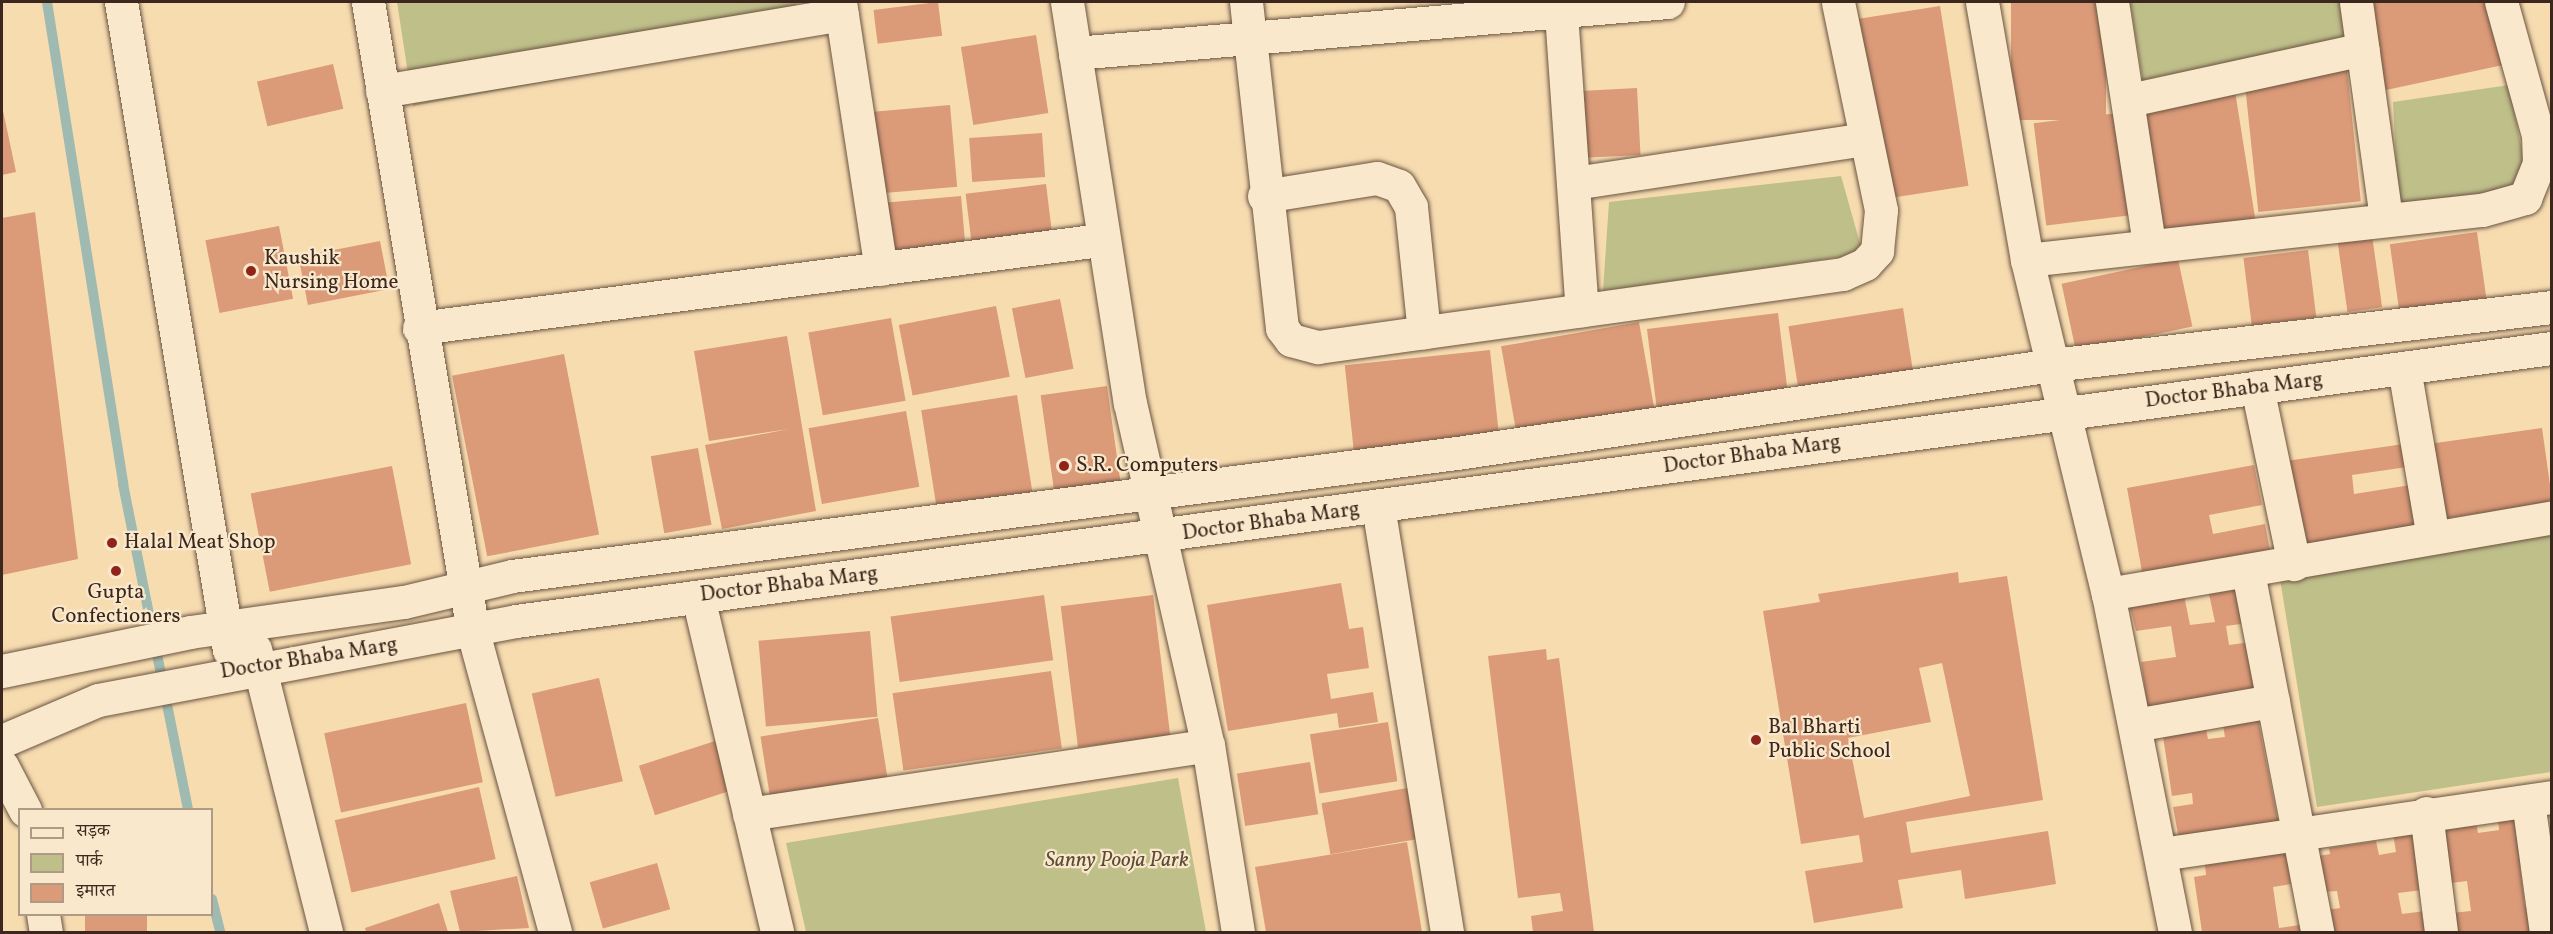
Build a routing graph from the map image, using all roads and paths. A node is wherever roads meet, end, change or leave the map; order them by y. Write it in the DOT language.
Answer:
graph roads {
  1 [pos="121,2"];
  2 [pos="368,2"];
  3 [pos="1067,2"];
  4 [pos="1246,2"];
  5 [pos="1668,2"];
  6 [pos="1838,2"];
  7 [pos="1982,2"];
  8 [pos="2112,2"];
  9 [pos="2356,2"];
  10 [pos="2501,2"];
  11 [pos="841,8"];
  12 [pos="1561,13"];
  13 [pos="1251,42"];
  14 [pos="2363,49"];
  15 [pos="1075,53"];
  16 [pos="382,91"];
  17 [pos="2128,100"];
  18 [pos="1864,139"];
  19 [pos="1574,183"];
  20 [pos="1264,196"];
  21 [pos="2386,217"];
  22 [pos="1100,240"];
  23 [pos="2149,244"];
  24 [pos="2026,260"];
  25 [pos="881,269"];
  26 [pos="2552,307"];
  27 [pos="1582,310"];
  28 [pos="419,328"];
  29 [pos="1424,332"];
  30 [pos="2552,348"];
  31 [pos="2052,365"];
  32 [pos="2404,368"];
  33 [pos="2257,387"];
  34 [pos="2063,413"];
  35 [pos="1148,493"];
  36 [pos="1378,506"];
  37 [pos="2552,517"];
  38 [pos="2433,537"];
  39 [pos="1160,538"];
  40 [pos="2294,564"];
  41 [pos="2248,572"];
  42 [pos="467,589"];
  43 [pos="2108,594"];
  44 [pos="698,597"];
  45 [pos="238,626"];
  46 [pos="473,632"];
  47 [pos="2,671"];
  48 [pos="232,673"];
  49 [pos="2273,701"];
  50 [pos="2135,725"];
  51 [pos="2,741"];
  52 [pos="1208,745"];
  53 [pos="2,766"];
  54 [pos="2540,799"];
  55 [pos="24,808"];
  56 [pos="2426,813"];
  57 [pos="749,814"];
  58 [pos="2298,830"];
  59 [pos="2161,854"];
  60 [pos="43,916"];
  61 [pos="46,933"];
  62 [pos="326,933"];
  63 [pos="555,933"];
  64 [pos="777,933"];
  65 [pos="1238,933"];
  66 [pos="1447,933"];
  67 [pos="2175,933"];
  68 [pos="2317,933"];
  69 [pos="2441,933"];
  70 [pos="2547,933"];
  1 -- 45 [label="street"];
  2 -- 16 [label="street"];
  3 -- 15 [label="street"];
  4 -- 13 [label="street"];
  5 -- 12 [label="street"];
  6 -- 18 [label="street"];
  7 -- 24 [label="street"];
  8 -- 17 [label="street"];
  9 -- 14 [label="street"];
  10 -- 21 [label="street"];
  11 -- 16 [label="street"];
  11 -- 25 [label="street"];
  12 -- 13 [label="street"];
  12 -- 19 [label="street"];
  13 -- 15 [label="street"];
  13 -- 20 [label="street"];
  14 -- 17 [label="street"];
  14 -- 21 [label="street"];
  15 -- 22 [label="street"];
  16 -- 28 [label="street"];
  17 -- 23 [label="street"];
  18 -- 19 [label="street"];
  18 -- 27 [label="street"];
  19 -- 27 [label="street"];
  20 -- 29 [label="street"];
  20 -- 29 [label="street"];
  21 -- 23 [label="street"];
  22 -- 25 [label="street"];
  22 -- 35 [label="street"];
  23 -- 24 [label="street"];
  24 -- 31 [label="street"];
  25 -- 28 [label="street"];
  26 -- 31 [label="street, Doctor Bhaba Marg"];
  27 -- 29 [label="street"];
  28 -- 42 [label="street"];
  30 -- 32 [label="street, Doctor Bhaba Marg"];
  31 -- 34 [label="street"];
  31 -- 35 [label="street, Doctor Bhaba Marg"];
  32 -- 33 [label="street, Doctor Bhaba Marg"];
  32 -- 38 [label="street"];
  33 -- 34 [label="street, Doctor Bhaba Marg"];
  33 -- 40 [label="street"];
  34 -- 36 [label="street, Doctor Bhaba Marg"];
  34 -- 43 [label="street"];
  35 -- 39 [label="street"];
  35 -- 42 [label="street, Doctor Bhaba Marg"];
  36 -- 39 [label="street, Doctor Bhaba Marg"];
  36 -- 66 [label="street"];
  37 -- 38 [label="street"];
  38 -- 40 [label="street"];
  39 -- 44 [label="street, Doctor Bhaba Marg"];
  39 -- 52 [label="street"];
  40 -- 41 [label="street"];
  41 -- 43 [label="street"];
  41 -- 49 [label="street"];
  42 -- 45 [label="street, Doctor Bhaba Marg"];
  42 -- 46 [label="street"];
  43 -- 50 [label="street"];
  44 -- 46 [label="street, Doctor Bhaba Marg"];
  44 -- 57 [label="street"];
  45 -- 47 [label="street, Doctor Bhaba Marg"];
  45 -- 48 [label="street"];
  46 -- 48 [label="street, Doctor Bhaba Marg"];
  46 -- 63 [label="street"];
  48 -- 51 [label="street, Doctor Bhaba Marg"];
  48 -- 62 [label="street"];
  49 -- 50 [label="street"];
  49 -- 58 [label="street"];
  50 -- 59 [label="street"];
  52 -- 57 [label="street"];
  52 -- 65 [label="street"];
  53 -- 55 [label="street"];
  54 -- 56 [label="street"];
  54 -- 70 [label="street"];
  56 -- 58 [label="street"];
  56 -- 69 [label="street"];
  57 -- 64 [label="street"];
  58 -- 59 [label="street"];
  58 -- 68 [label="street"];
  59 -- 67 [label="street"];
  60 -- 61 [label="street"];
}
